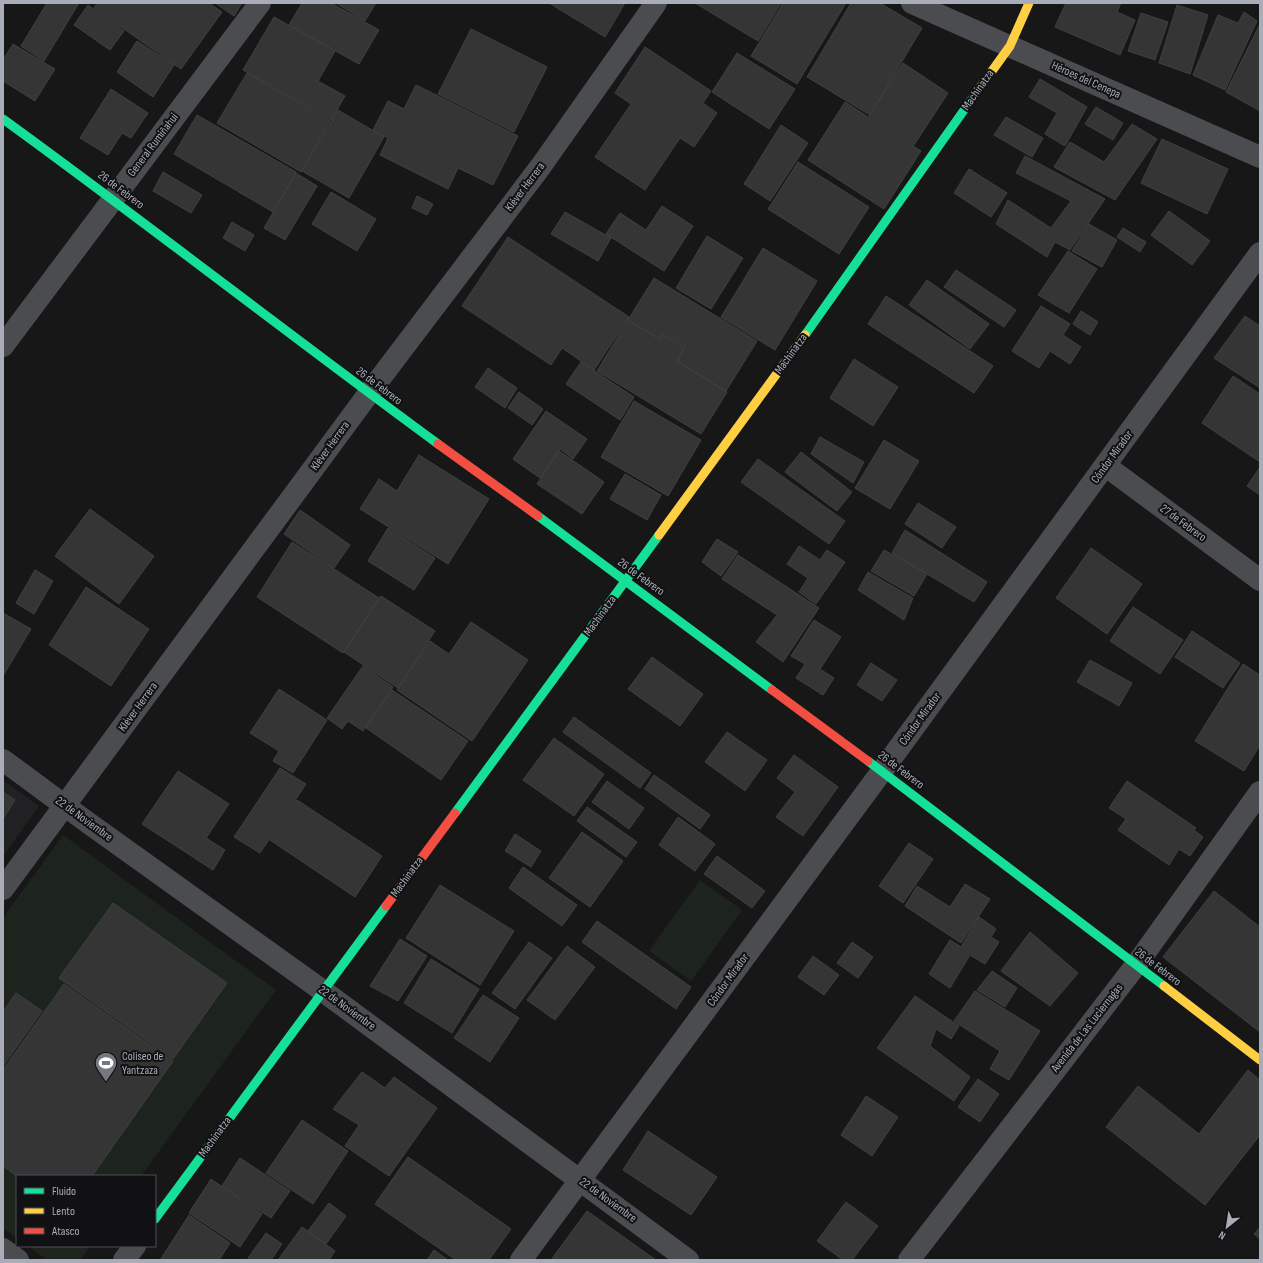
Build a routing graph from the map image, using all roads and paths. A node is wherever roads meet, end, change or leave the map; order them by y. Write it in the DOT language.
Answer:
graph roads {
  1 [pos="260,3"];
  2 [pos="656,3"];
  3 [pos="912,3"];
  4 [pos="1029,3"];
  5 [pos="1010,46"];
  6 [pos="3,119"];
  7 [pos="1260,157"];
  8 [pos="112,199"];
  9 [pos="1260,253"];
  10 [pos="3,346"];
  11 [pos="369,393"];
  12 [pos="1106,466"];
  13 [pos="1260,580"];
  14 [pos="626,581"];
  15 [pos="3,760"];
  16 [pos="882,771"];
  17 [pos="1260,792"];
  18 [pos="65,806"];
  19 [pos="3,889"];
  20 [pos="1136,965"];
  21 [pos="323,991"];
  22 [pos="1260,1060"];
  23 [pos="580,1180"];
  24 [pos="156,1217"];
  25 [pos="134,1247"];
  26 [pos="3,1249"];
  27 [pos="18,1260"];
  28 [pos="124,1260"];
  29 [pos="520,1260"];
  30 [pos="688,1260"];
  31 [pos="909,1260"];
  1 -- 8 [label="street, General Rumiñahui"];
  2 -- 11 [label="street, Kléver Herrera"];
  3 -- 5 [label="street, Héroes del Cenepa"];
  4 -- 5 [label="street, Machinatza"];
  5 -- 7 [label="street, Héroes del Cenepa"];
  5 -- 14 [label="street, Machinatza"];
  6 -- 8 [label="street, 26 de Febrero"];
  8 -- 10 [label="street, General Rumiñahui"];
  8 -- 11 [label="street, 26 de Febrero"];
  9 -- 12 [label="street, Cóndor Mirador"];
  11 -- 14 [label="street, 26 de Febrero"];
  11 -- 18 [label="street, Kléver Herrera"];
  12 -- 13 [label="street, 27 de Febrero"];
  12 -- 16 [label="street, Cóndor Mirador"];
  14 -- 16 [label="street, 26 de Febrero"];
  14 -- 21 [label="street, Machinatza"];
  15 -- 18 [label="street, 22 de Noviembre"];
  16 -- 20 [label="street, 26 de Febrero"];
  16 -- 23 [label="street, Cóndor Mirador"];
  17 -- 20 [label="street, Avenida de Las Luciernagas"];
  18 -- 19 [label="street, Kléver Herrera"];
  18 -- 21 [label="street, 22 de Noviembre"];
  20 -- 22 [label="street, 26 de Febrero"];
  20 -- 31 [label="street, Avenida de Las Luciernagas"];
  21 -- 23 [label="street, 22 de Noviembre"];
  21 -- 24 [label="street, Machinatza"];
  23 -- 29 [label="street, Cóndor Mirador"];
  23 -- 30 [label="street, 22 de Noviembre"];
  25 -- 28 [label="street"];
  26 -- 27 [label="street"];
}
